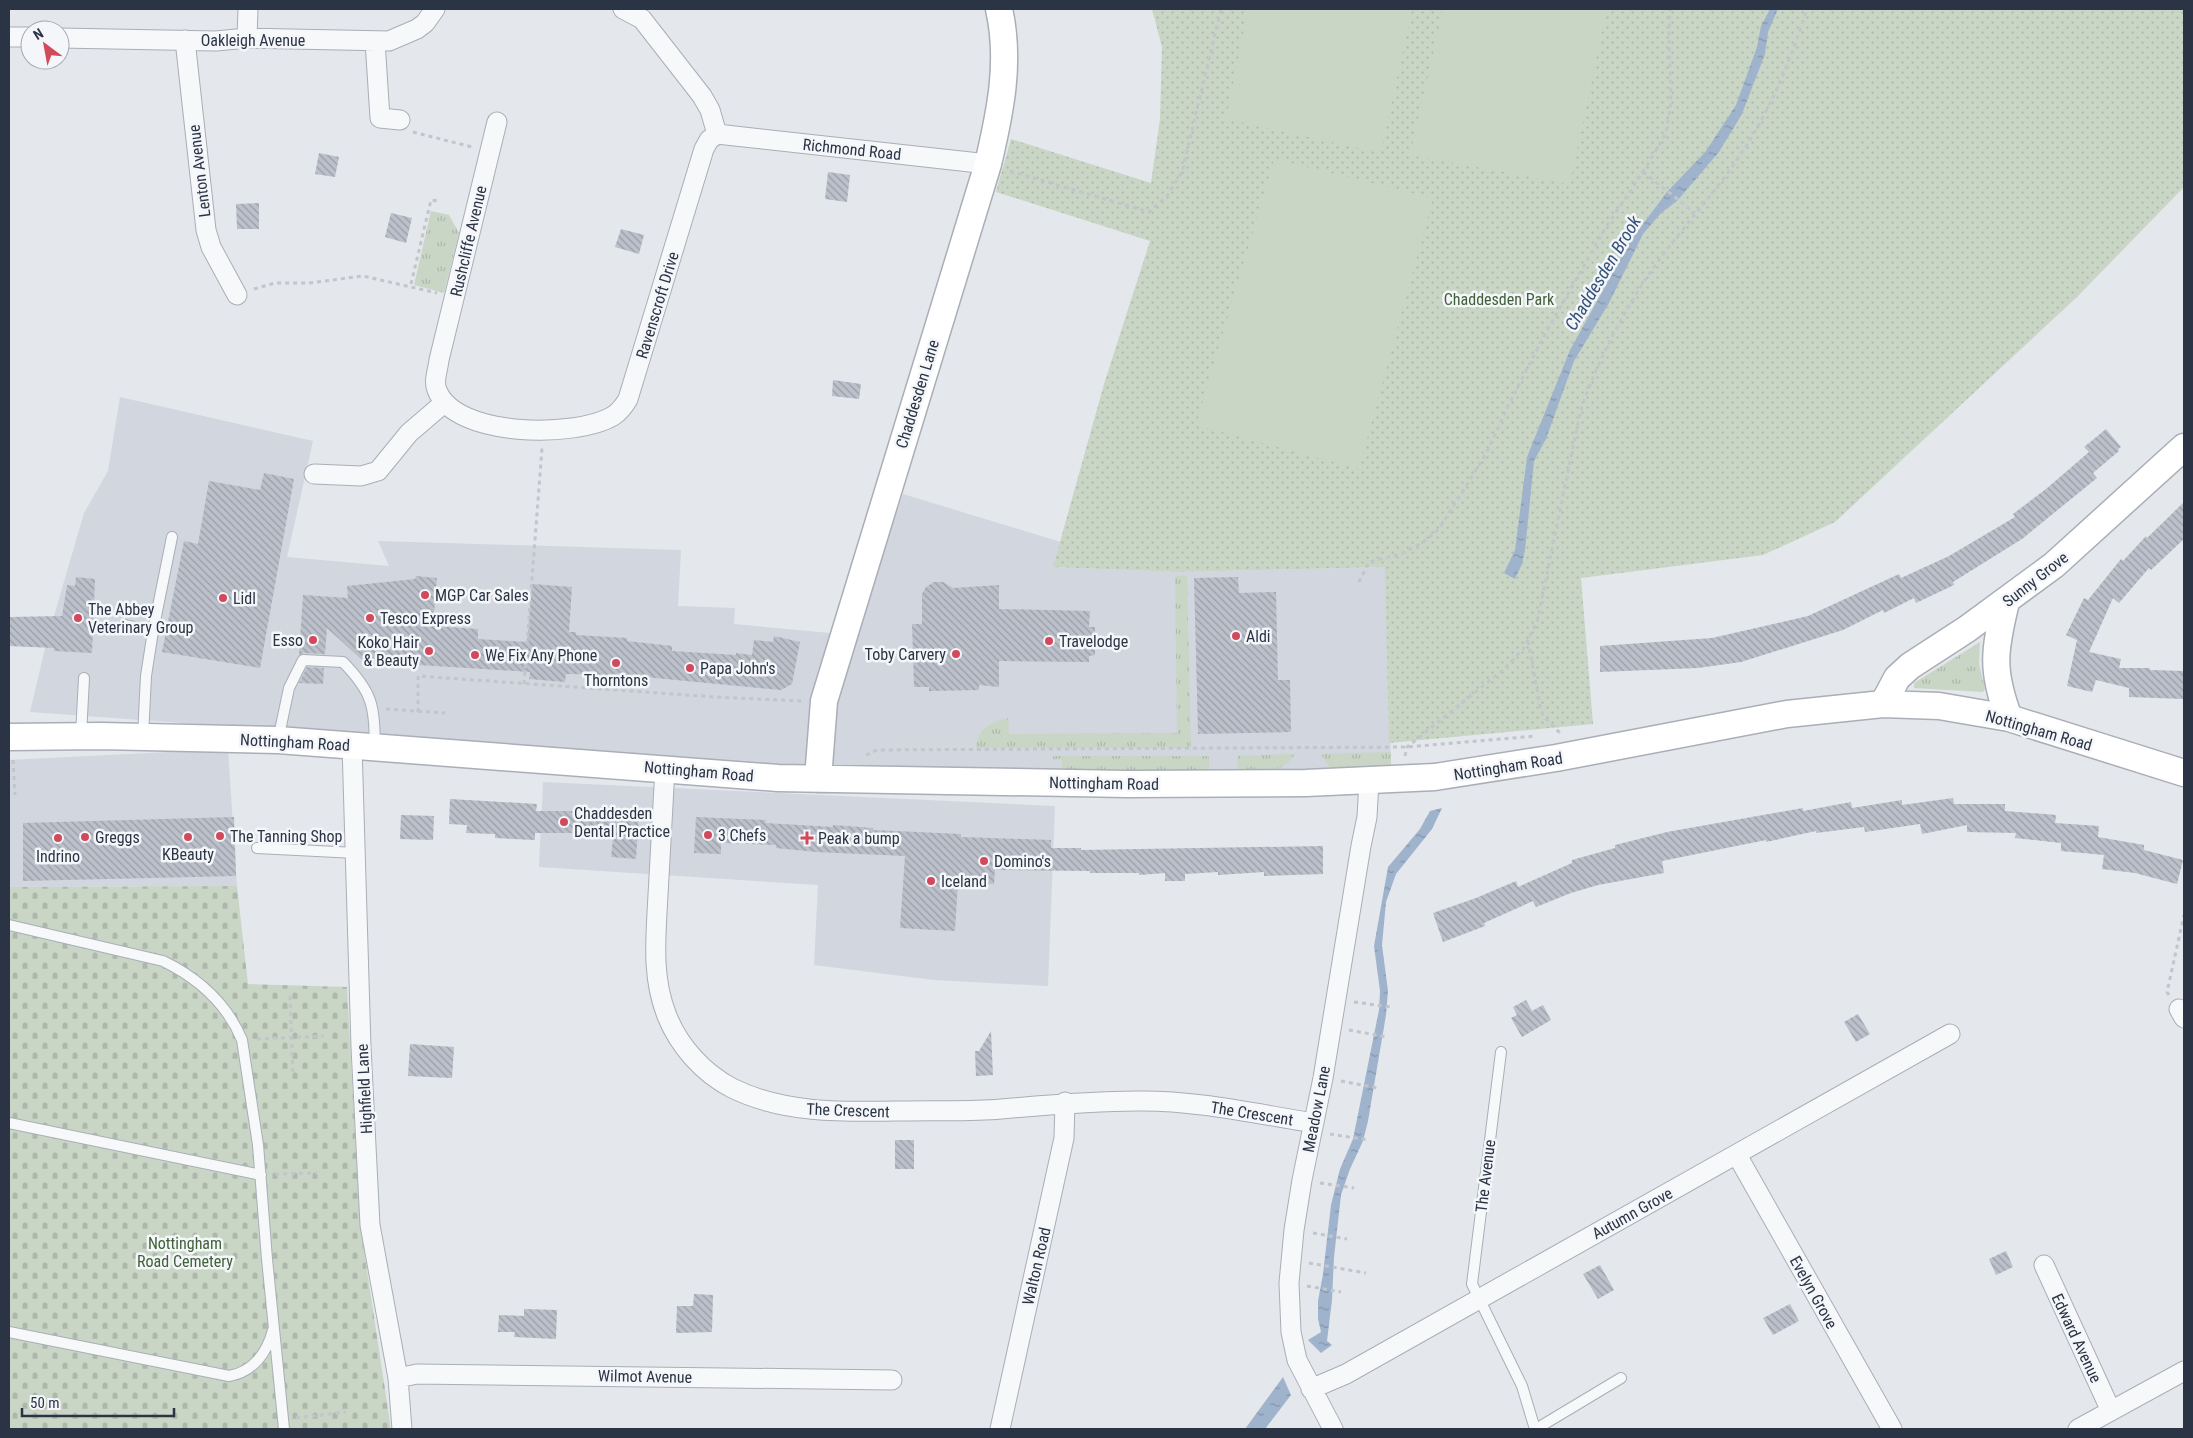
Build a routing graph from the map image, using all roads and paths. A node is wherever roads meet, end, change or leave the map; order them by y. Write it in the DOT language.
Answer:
graph roads {
  1 [pos="248,9"];
  2 [pos="435,9"];
  3 [pos="623,9"];
  4 [pos="1000,9"];
  5 [pos="1221,9"];
  6 [pos="1670,9"];
  7 [pos="1807,9"];
  8 [pos="70,38"];
  9 [pos="247,38"];
  10 [pos="185,40"];
  11 [pos="375,41"];
  12 [pos="400,120"];
  13 [pos="497,122"];
  14 [pos="717,134"];
  15 [pos="490,151"];
  16 [pos="988,164"];
  17 [pos="1643,172"];
  18 [pos="438,201"];
  19 [pos="1695,213"];
  20 [pos="411,284"];
  21 [pos="237,295"];
  22 [pos="455,297"];
  23 [pos="444,403"];
  24 [pos="543,429"];
  25 [pos="2184,447"];
  26 [pos="314,474"];
  27 [pos="172,537"];
  28 [pos="1359,582"];
  29 [pos="2006,602"];
  30 [pos="124,625"];
  31 [pos="153,631"];
  32 [pos="1528,641"];
  33 [pos="84,678"];
  34 [pos="524,684"];
  35 [pos="824,701"];
  36 [pos="1882,704"];
  37 [pos="374,708"];
  38 [pos="418,712"];
  39 [pos="445,713"];
  40 [pos="2008,718"];
  41 [pos="1550,734"];
  42 [pos="1541,735"];
  43 [pos="81,736"];
  44 [pos="11,737"];
  45 [pos="142,737"];
  46 [pos="278,740"];
  47 [pos="364,746"];
  48 [pos="1406,747"];
  49 [pos="860,758"];
  50 [pos="665,768"];
  51 [pos="2184,773"];
  52 [pos="818,779"];
  53 [pos="1370,781"];
  54 [pos="15,795"];
  55 [pos="257,848"];
  56 [pos="356,853"];
  57 [pos="2184,915"];
  58 [pos="9,926"];
  59 [pos="290,996"];
  60 [pos="1370,1004"];
  61 [pos="1391,1007"];
  62 [pos="2182,1013"];
  63 [pos="1365,1033"];
  64 [pos="1950,1034"];
  65 [pos="324,1036"];
  66 [pos="1387,1037"];
  67 [pos="292,1038"];
  68 [pos="242,1040"];
  69 [pos="1501,1052"];
  70 [pos="293,1074"];
  71 [pos="1354,1084"];
  72 [pos="1378,1088"];
  73 [pos="1065,1102"];
  74 [pos="9,1123"];
  75 [pos="1314,1123"];
  76 [pos="1344,1136"];
  77 [pos="1368,1140"];
  78 [pos="1736,1155"];
  79 [pos="317,1173"];
  80 [pos="261,1175"];
  81 [pos="1326,1184"];
  82 [pos="1354,1188"];
  83 [pos="1317,1234"];
  84 [pos="1347,1239"];
  85 [pos="1315,1264"];
  86 [pos="2044,1265"];
  87 [pos="1366,1273"];
  88 [pos="1314,1287"];
  89 [pos="1341,1292"];
  90 [pos="1478,1299"];
  91 [pos="274,1324"];
  92 [pos="9,1332"];
  93 [pos="2184,1371"];
  94 [pos="398,1378"];
  95 [pos="1622,1378"];
  96 [pos="892,1380"];
  97 [pos="1311,1389"];
  98 [pos="2111,1411"];
  99 [pos="346,1412"];
  100 [pos="284,1424"];
  101 [pos="402,1429"];
  102 [pos="1000,1429"];
  103 [pos="1333,1429"];
  104 [pos="1536,1429"];
  105 [pos="1892,1429"];
  106 [pos="2078,1429"];
  1 -- 9 [label="street"];
  2 -- 11 [label="street, Oakleigh Avenue"];
  3 -- 14 [label="street"];
  4 -- 16 [label="street, Chaddesden Lane"];
  5 -- 16 [label="path"];
  6 -- 17 [label="path"];
  7 -- 19 [label="path"];
  8 -- 10 [label="street, Oakleigh Avenue"];
  9 -- 10 [label="street, Oakleigh Avenue"];
  9 -- 11 [label="street, Oakleigh Avenue"];
  10 -- 21 [label="street, Lenton Avenue"];
  11 -- 12 [label="street"];
  12 -- 15 [label="path"];
  13 -- 15 [label="street, Rushcliffe Avenue"];
  14 -- 16 [label="street, Richmond Road"];
  14 -- 24 [label="street, Ravenscroft Drive"];
  15 -- 22 [label="street, Rushcliffe Avenue"];
  16 -- 35 [label="street, Chaddesden Lane"];
  17 -- 19 [label="path"];
  17 -- 28 [label="path"];
  18 -- 20 [label="path"];
  19 -- 32 [label="path"];
  21 -- 22 [label="path"];
  22 -- 23 [label="street, Rushcliffe Avenue"];
  23 -- 24 [label="street, Ravenscroft Drive"];
  23 -- 26 [label="street"];
  24 -- 34 [label="path"];
  25 -- 29 [label="street, Sunny Grove"];
  27 -- 31 [label="lane"];
  29 -- 36 [label="street, Sunny Grove"];
  29 -- 40 [label="street"];
  30 -- 31 [label="lane"];
  31 -- 45 [label="lane"];
  32 -- 41 [label="path"];
  32 -- 48 [label="path"];
  33 -- 43 [label="lane"];
  34 -- 35 [label="path"];
  34 -- 38 [label="path"];
  35 -- 52 [label="street, Chaddesden Lane"];
  36 -- 40 [label="street, Nottingham Road"];
  36 -- 53 [label="street, Nottingham Road"];
  37 -- 38 [label="path"];
  37 -- 46 [label="lane"];
  37 -- 47 [label="lane"];
  38 -- 39 [label="path"];
  40 -- 51 [label="street, Nottingham Road"];
  42 -- 48 [label="path"];
  43 -- 44 [label="street, Nottingham Road"];
  43 -- 45 [label="street, Nottingham Road"];
  44 -- 54 [label="path"];
  45 -- 46 [label="street, Nottingham Road"];
  46 -- 47 [label="street, Nottingham Road"];
  47 -- 50 [label="street, Nottingham Road"];
  47 -- 56 [label="street, Highfield Lane"];
  48 -- 49 [label="path"];
  50 -- 52 [label="street, Nottingham Road"];
  50 -- 73 [label="street, The Crescent"];
  52 -- 53 [label="street, Nottingham Road"];
  53 -- 75 [label="street, Meadow Lane"];
  55 -- 56 [label="lane"];
  56 -- 94 [label="street, Highfield Lane"];
  57 -- 62 [label="path"];
  58 -- 68 [label="lane"];
  59 -- 67 [label="path"];
  60 -- 61 [label="path"];
  63 -- 66 [label="path"];
  64 -- 78 [label="street, Autumn Grove"];
  65 -- 67 [label="path"];
  67 -- 68 [label="path"];
  67 -- 70 [label="path"];
  68 -- 80 [label="lane"];
  69 -- 90 [label="lane, The Avenue"];
  71 -- 72 [label="path"];
  73 -- 75 [label="street, The Crescent"];
  73 -- 102 [label="street, Walton Road"];
  74 -- 80 [label="lane"];
  75 -- 97 [label="street, Meadow Lane"];
  76 -- 77 [label="path"];
  78 -- 90 [label="street, Autumn Grove"];
  78 -- 105 [label="street, Evelyn Grove"];
  79 -- 80 [label="path"];
  80 -- 91 [label="lane"];
  81 -- 82 [label="path"];
  83 -- 84 [label="path"];
  85 -- 87 [label="path"];
  86 -- 98 [label="street, Edward Avenue"];
  88 -- 89 [label="path"];
  90 -- 97 [label="street, Autumn Grove"];
  90 -- 104 [label="lane, The Avenue"];
  91 -- 92 [label="lane"];
  91 -- 100 [label="lane"];
  93 -- 98 [label="street"];
  94 -- 96 [label="street, Wilmot Avenue"];
  94 -- 101 [label="street, Highfield Lane"];
  95 -- 104 [label="lane"];
  97 -- 103 [label="street, Meadow Lane"];
  98 -- 106 [label="street"];
  99 -- 100 [label="path"];
}
